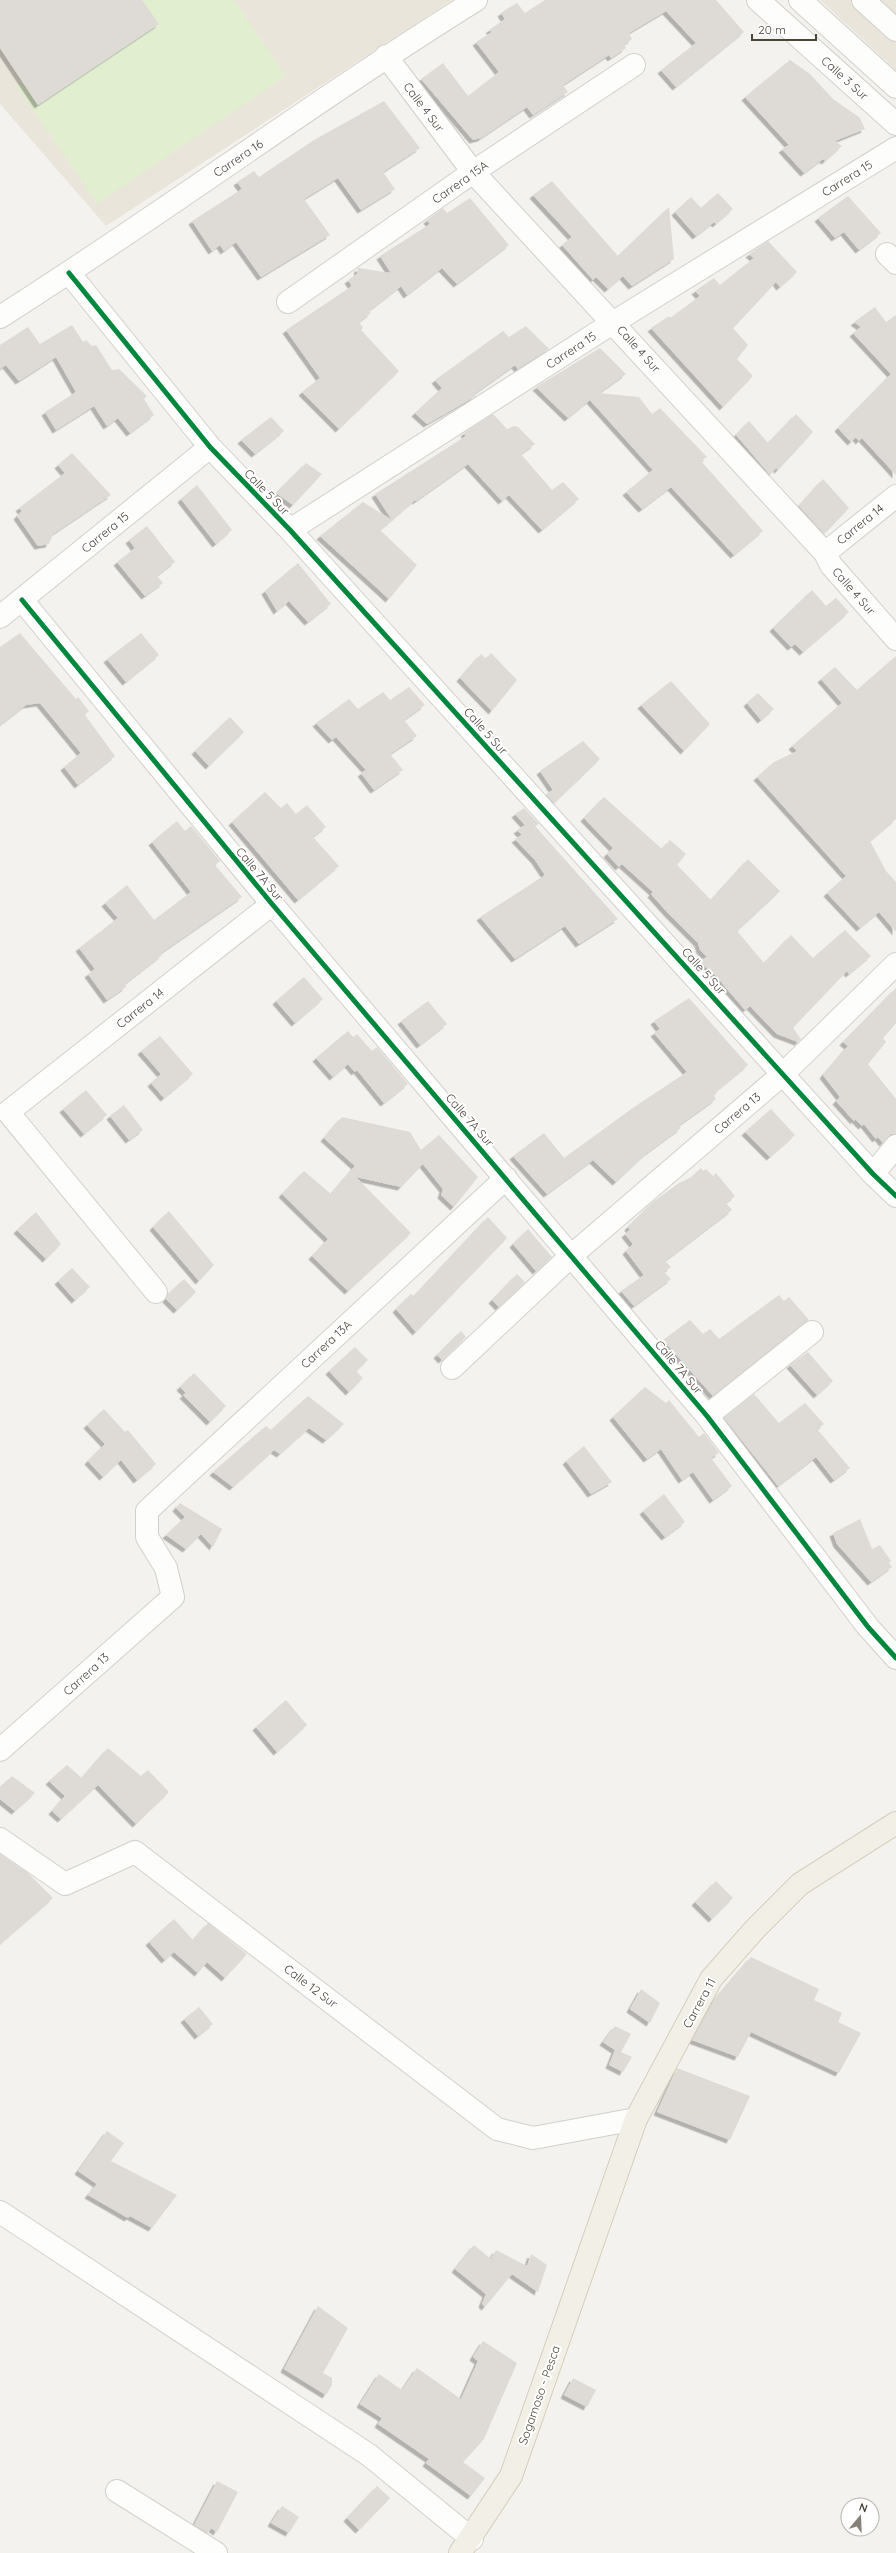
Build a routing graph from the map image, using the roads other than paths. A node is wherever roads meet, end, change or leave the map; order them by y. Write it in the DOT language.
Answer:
graph roads {
  1 [pos="476,0"];
  2 [pos="800,0"];
  3 [pos="863,0"];
  4 [pos="767,3"];
  5 [pos="896,30"];
  6 [pos="386,56"];
  7 [pos="634,65"];
  8 [pos="896,87"];
  9 [pos="896,124"];
  10 [pos="896,148"];
  11 [pos="473,172"];
  12 [pos="69,273"];
  13 [pos="288,302"];
  14 [pos="0,317"];
  15 [pos="614,322"];
  16 [pos="210,447"];
  17 [pos="896,496"];
  18 [pos="290,530"];
  19 [pos="825,553"];
  20 [pos="22,600"];
  21 [pos="0,617"];
  22 [pos="896,639"];
  23 [pos="272,904"];
  24 [pos="896,964"];
  25 [pos="784,1073"];
  26 [pos="896,1146"];
  27 [pos="873,1174"];
  28 [pos="506,1178"];
  29 [pos="896,1196"];
  30 [pos="572,1255"];
  31 [pos="156,1292"];
  32 [pos="812,1332"];
  33 [pos="452,1368"];
  34 [pos="706,1416"];
  35 [pos="173,1597"];
  36 [pos="896,1658"];
  37 [pos="0,1750"];
  38 [pos="896,1823"];
  39 [pos="0,1839"];
  40 [pos="636,2119"];
  41 [pos="0,2212"];
  42 [pos="598,2227"];
  43 [pos="117,2491"];
  44 [pos="466,2546"];
  45 [pos="216,2553"];
  1 -- 6 [label="street, Carrera 16"];
  2 -- 8 [label="street"];
  3 -- 5 [label="street"];
  4 -- 9 [label="street, Calle 3 Sur"];
  6 -- 11 [label="street, Calle 4 Sur"];
  6 -- 12 [label="street, Carrera 16"];
  7 -- 11 [label="street, Carrera 15A"];
  10 -- 15 [label="street, Carrera 15"];
  11 -- 13 [label="street, Carrera 15A"];
  11 -- 15 [label="street, Calle 4 Sur"];
  12 -- 14 [label="street, Carrera 16"];
  12 -- 16 [label="street, Calle 5 Sur"];
  15 -- 18 [label="street, Carrera 15"];
  15 -- 19 [label="street, Calle 4 Sur"];
  16 -- 18 [label="street, Calle 5 Sur"];
  16 -- 20 [label="street, Carrera 15"];
  17 -- 19 [label="street, Carrera 14"];
  18 -- 25 [label="street, Calle 5 Sur"];
  19 -- 22 [label="street, Calle 4 Sur"];
  20 -- 21 [label="street, Carrera 15"];
  20 -- 23 [label="street, Calle 7A Sur"];
  23 -- 28 [label="street, Calle 7A Sur"];
  23 -- 31 [label="street, Carrera 14"];
  24 -- 25 [label="street, Carrera 13"];
  25 -- 27 [label="street, Calle 5 Sur"];
  25 -- 30 [label="street, Carrera 13"];
  26 -- 27 [label="street"];
  27 -- 29 [label="street, Calle 5 Sur"];
  28 -- 30 [label="street, Calle 7A Sur"];
  28 -- 35 [label="street, Carrera 13A"];
  30 -- 33 [label="street, Carrera 13"];
  30 -- 34 [label="street, Calle 7A Sur"];
  32 -- 34 [label="street"];
  34 -- 36 [label="street, Calle 7A Sur"];
  35 -- 37 [label="street, Carrera 13"];
  38 -- 40 [label="main road, Carrera 11"];
  39 -- 40 [label="street, Calle 12 Sur"];
  40 -- 42 [label="main road, Carrera 11"];
  41 -- 44 [label="street"];
  42 -- 44 [label="main road, Sogamoso - Pesca"];
  43 -- 45 [label="street"];
}
